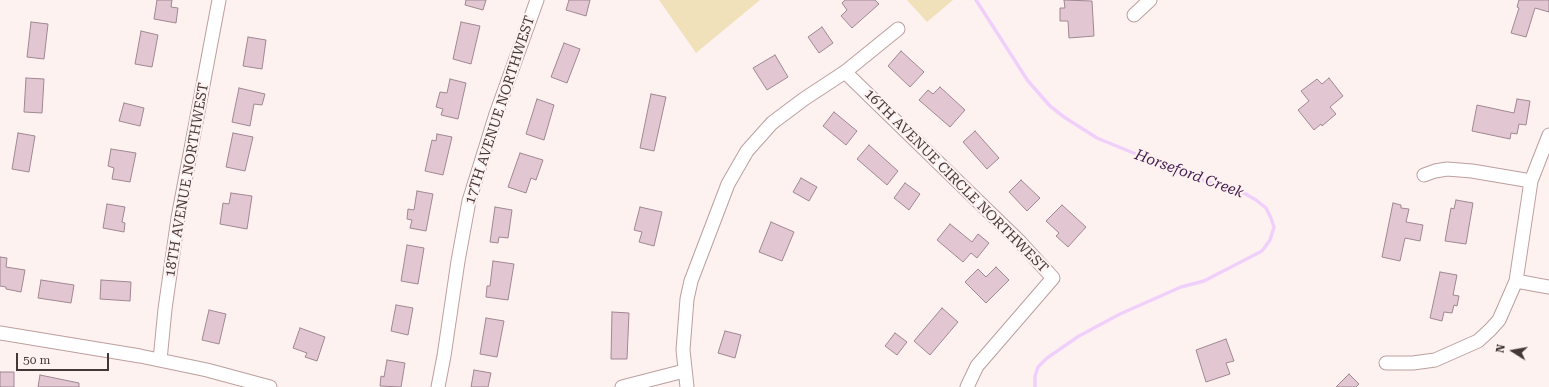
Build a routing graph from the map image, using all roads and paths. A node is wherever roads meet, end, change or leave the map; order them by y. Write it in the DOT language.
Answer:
graph roads {
  1 [pos="219,0"];
  2 [pos="537,0"];
  3 [pos="1150,0"];
  4 [pos="1134,15"];
  5 [pos="898,29"];
  6 [pos="845,72"];
  7 [pos="1549,135"];
  8 [pos="1424,175"];
  9 [pos="1531,181"];
  10 [pos="1516,281"];
  11 [pos="1549,287"];
  12 [pos="0,333"];
  13 [pos="160,360"];
  14 [pos="1386,363"];
  15 [pos="684,371"];
  16 [pos="270,387"];
  17 [pos="438,387"];
  18 [pos="622,387"];
  19 [pos="687,387"];
  20 [pos="968,387"];
  1 -- 13 [label="street, 18TH AVENUE NORTHWEST"];
  2 -- 17 [label="street, 17TH AVENUE NORTHWEST"];
  3 -- 4 [label="street"];
  5 -- 6 [label="street"];
  6 -- 15 [label="street"];
  6 -- 20 [label="street, 16TH AVENUE CIRCLE NORTHWEST"];
  7 -- 9 [label="street"];
  8 -- 9 [label="street"];
  9 -- 10 [label="street"];
  10 -- 11 [label="street"];
  10 -- 14 [label="street"];
  12 -- 13 [label="street"];
  13 -- 16 [label="street"];
  15 -- 18 [label="street"];
  15 -- 19 [label="street"];
}
